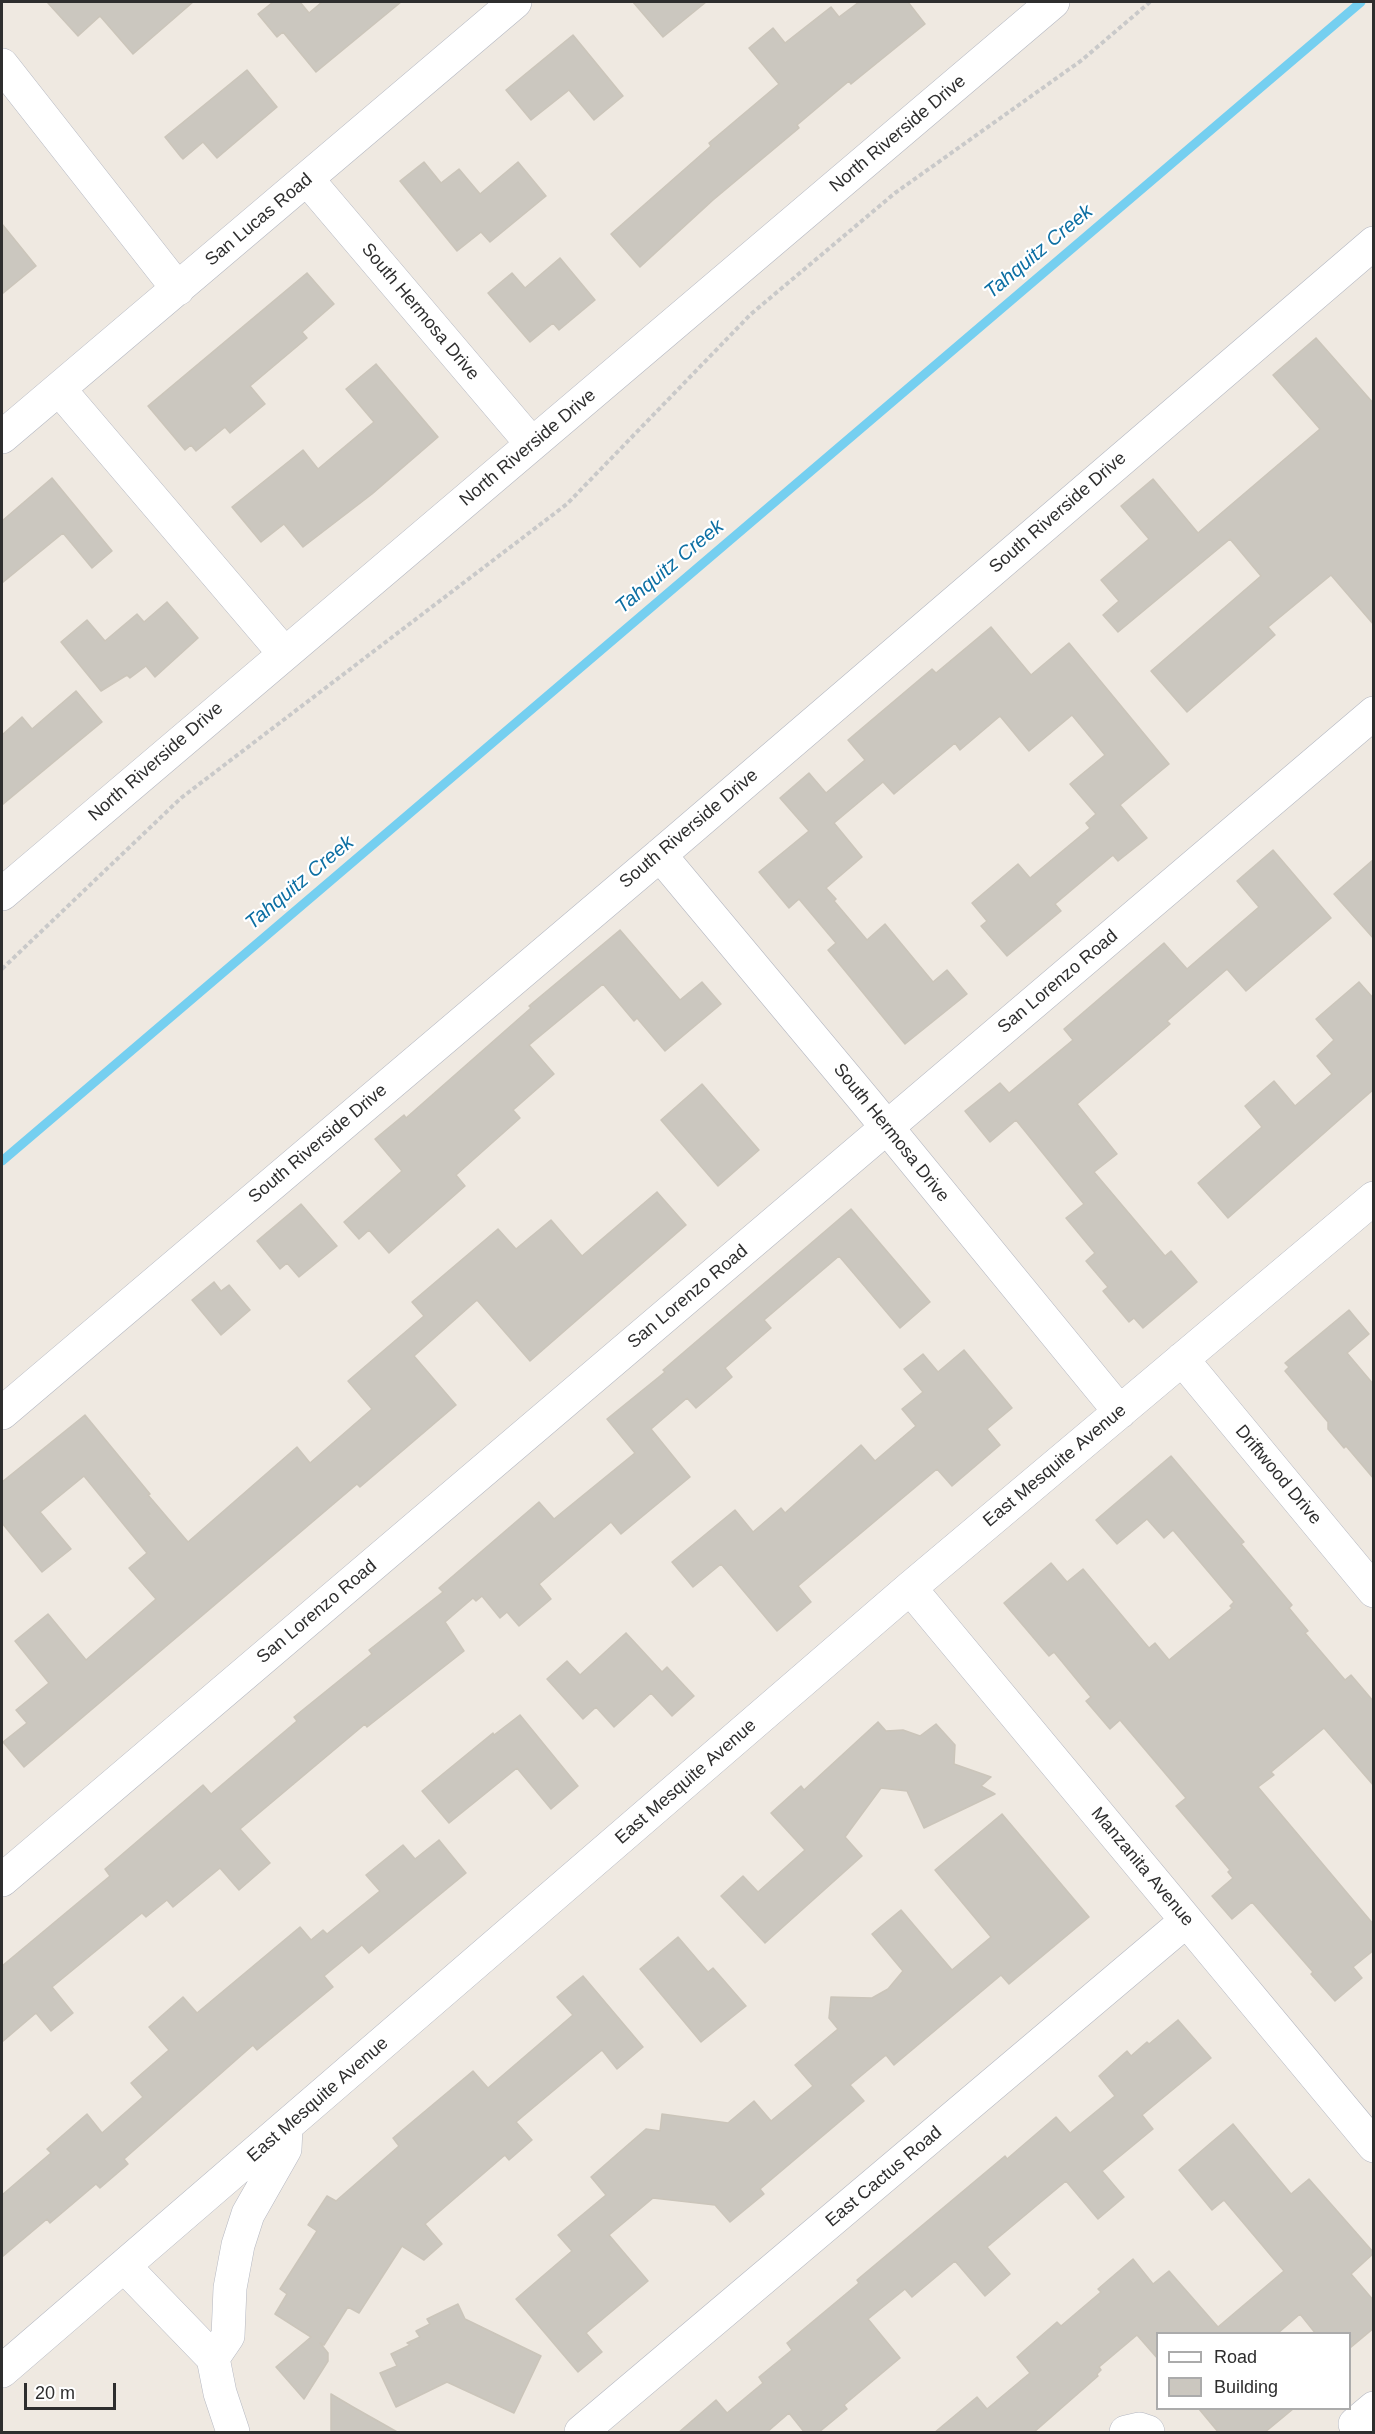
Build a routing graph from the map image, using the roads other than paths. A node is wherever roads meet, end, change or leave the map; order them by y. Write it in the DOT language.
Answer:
graph roads {
  1 [pos="515,2"];
  2 [pos="1053,2"];
  3 [pos="2,65"];
  4 [pos="307,179"];
  5 [pos="1374,243"];
  6 [pos="178,289"];
  7 [pos="59,388"];
  8 [pos="2,437"];
  9 [pos="532,444"];
  10 [pos="284,653"];
  11 [pos="1374,713"];
  12 [pos="660,855"];
  13 [pos="2,894"];
  14 [pos="887,1127"];
  15 [pos="1374,1198"];
  16 [pos="1182,1359"];
  17 [pos="1120,1412"];
  18 [pos="2,1413"];
  19 [pos="910,1588"];
  20 [pos="1374,1591"];
  21 [pos="2,1880"];
  22 [pos="1186,1921"];
  23 [pos="286,2128"];
  24 [pos="1374,2145"];
  25 [pos="124,2266"];
  26 [pos="213,2358"];
  27 [pos="2,2371"];
  28 [pos="232,2433"];
  29 [pos="581,2433"];
  1 -- 4 [label="street, San Lucas Road"];
  2 -- 9 [label="street, North Riverside Drive"];
  3 -- 6 [label="street"];
  4 -- 6 [label="street, San Lucas Road"];
  4 -- 9 [label="street, South Hermosa Drive"];
  5 -- 12 [label="street, South Riverside Drive"];
  6 -- 7 [label="street, San Lucas Road"];
  7 -- 8 [label="street, San Lucas Road"];
  7 -- 10 [label="street"];
  9 -- 10 [label="street, North Riverside Drive"];
  10 -- 13 [label="street, North Riverside Drive"];
  11 -- 14 [label="street, San Lorenzo Road"];
  12 -- 14 [label="street, South Hermosa Drive"];
  12 -- 18 [label="street, South Riverside Drive"];
  14 -- 17 [label="street, South Hermosa Drive"];
  14 -- 21 [label="street, San Lorenzo Road"];
  15 -- 16 [label="street, East Mesquite Avenue"];
  16 -- 17 [label="street, East Mesquite Avenue"];
  16 -- 20 [label="street, Driftwood Drive"];
  17 -- 19 [label="street, East Mesquite Avenue"];
  19 -- 22 [label="street, Manzanita Avenue"];
  19 -- 23 [label="street, East Mesquite Avenue"];
  22 -- 24 [label="street, Manzanita Avenue"];
  22 -- 29 [label="street, East Cactus Road"];
  23 -- 25 [label="street, East Mesquite Avenue"];
  23 -- 26 [label="street"];
  25 -- 26 [label="street"];
  25 -- 27 [label="street, East Mesquite Avenue"];
  26 -- 28 [label="street"];
}
